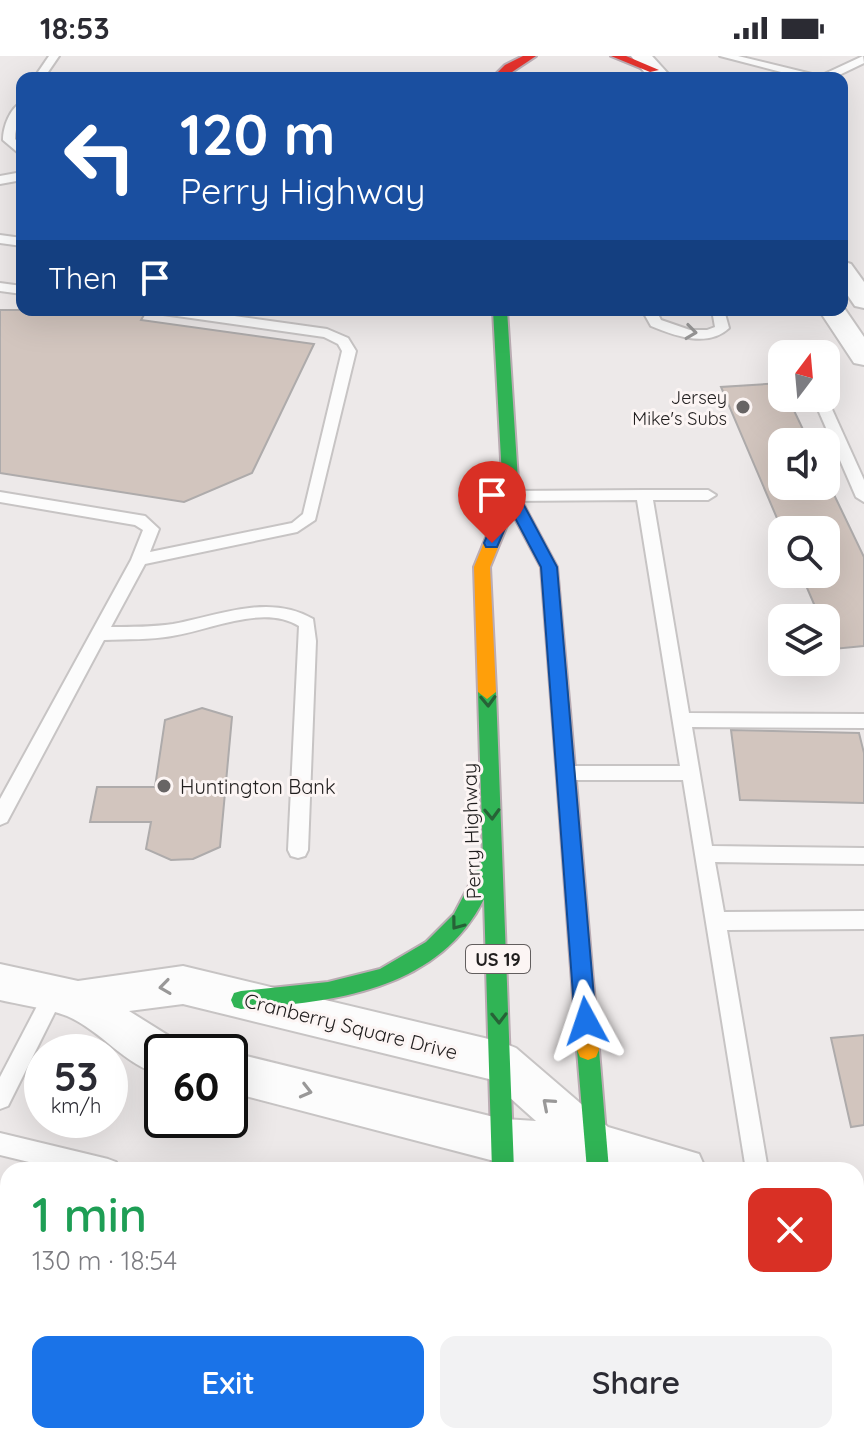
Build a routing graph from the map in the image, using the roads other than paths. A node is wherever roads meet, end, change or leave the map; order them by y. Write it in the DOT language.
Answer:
graph roads {
  1 [pos="531,56"];
  2 [pos="616,56"];
  3 [pos="725,56"];
  4 [pos="864,59"];
  5 [pos="652,68"];
  6 [pos="504,72"];
  7 [pos="792,72"];
  8 [pos="837,72"];
  9 [pos="16,116"];
  10 [pos="16,147"];
  11 [pos="848,277"];
  12 [pos="864,300"];
  13 [pos="206,316"];
  14 [pos="500,316"];
  15 [pos="652,316"];
  16 [pos="719,316"];
  17 [pos="836,316"];
  18 [pos="864,357"];
  19 [pos="826,412"];
  20 [pos="644,495"];
  21 [pos="708,495"];
  22 [pos="511,496"];
  23 [pos="0,497"];
  24 [pos="864,497"];
  25 [pos="139,560"];
  26 [pos="99,634"];
  27 [pos="682,720"];
  28 [pos="864,721"];
  29 [pos="566,773"];
  30 [pos="691,773"];
  31 [pos="0,817"];
  32 [pos="298,850"];
  33 [pos="705,854"];
  34 [pos="494,856"];
  35 [pos="864,856"];
  36 [pos="864,920"];
  37 [pos="716,921"];
  38 [pos="0,982"];
  39 [pos="66,997"];
  40 [pos="241,1000"];
  41 [pos="144,1047"];
  42 [pos="501,1062"];
  43 [pos="248,1078"];
  44 [pos="0,1099"];
  45 [pos="0,1144"];
  46 [pos="502,1156"];
  47 [pos="597,1158"];
  48 [pos="75,1162"];
  49 [pos="626,1162"];
  50 [pos="756,1162"];
  1 -- 6 [label="main road"];
  2 -- 5 [label="main road"];
  3 -- 7 [label="lane"];
  4 -- 8 [label="lane"];
  9 -- 10 [label="lane"];
  11 -- 12 [label="street"];
  13 -- 25 [label="lane"];
  14 -- 22 [label="main road, Perry Highway / US 19"];
  15 -- 16 [label="lane, one-way"];
  17 -- 18 [label="street"];
  19 -- 24 [label="lane"];
  20 -- 21 [label="lane"];
  20 -- 22 [label="lane"];
  20 -- 27 [label="lane"];
  22 -- 29 [label="main road, Perry Highway / US 19"];
  22 -- 34 [label="main road, Perry Highway / US 19, one-way"];
  23 -- 25 [label="lane"];
  25 -- 26 [label="lane"];
  26 -- 31 [label="lane"];
  26 -- 32 [label="lane"];
  27 -- 28 [label="lane"];
  27 -- 30 [label="lane"];
  29 -- 30 [label="lane"];
  29 -- 47 [label="main road, Perry Highway / US 19"];
  30 -- 33 [label="lane"];
  33 -- 35 [label="lane"];
  33 -- 37 [label="lane"];
  34 -- 40 [label="main road, one-way"];
  34 -- 42 [label="main road, Perry Highway / US 19, one-way"];
  36 -- 37 [label="lane"];
  37 -- 50 [label="lane"];
  38 -- 39 [label="street, Cranberry Square Drive"];
  40 -- 39 [label="street, Cranberry Square Drive, one-way"];
  39 -- 41 [label="street, Cranberry Square Drive"];
  39 -- 44 [label="lane"];
  40 -- 42 [label="street, Cranberry Square Drive"];
  42 -- 46 [label="main road, Perry Highway / US 19"];
  47 -- 42 [label="street, Cranberry Square Drive, one-way"];
  43 -- 46 [label="street, one-way"];
  45 -- 48 [label="lane"];
  46 -- 47 [label="street"];
  47 -- 49 [label="street"];
}
